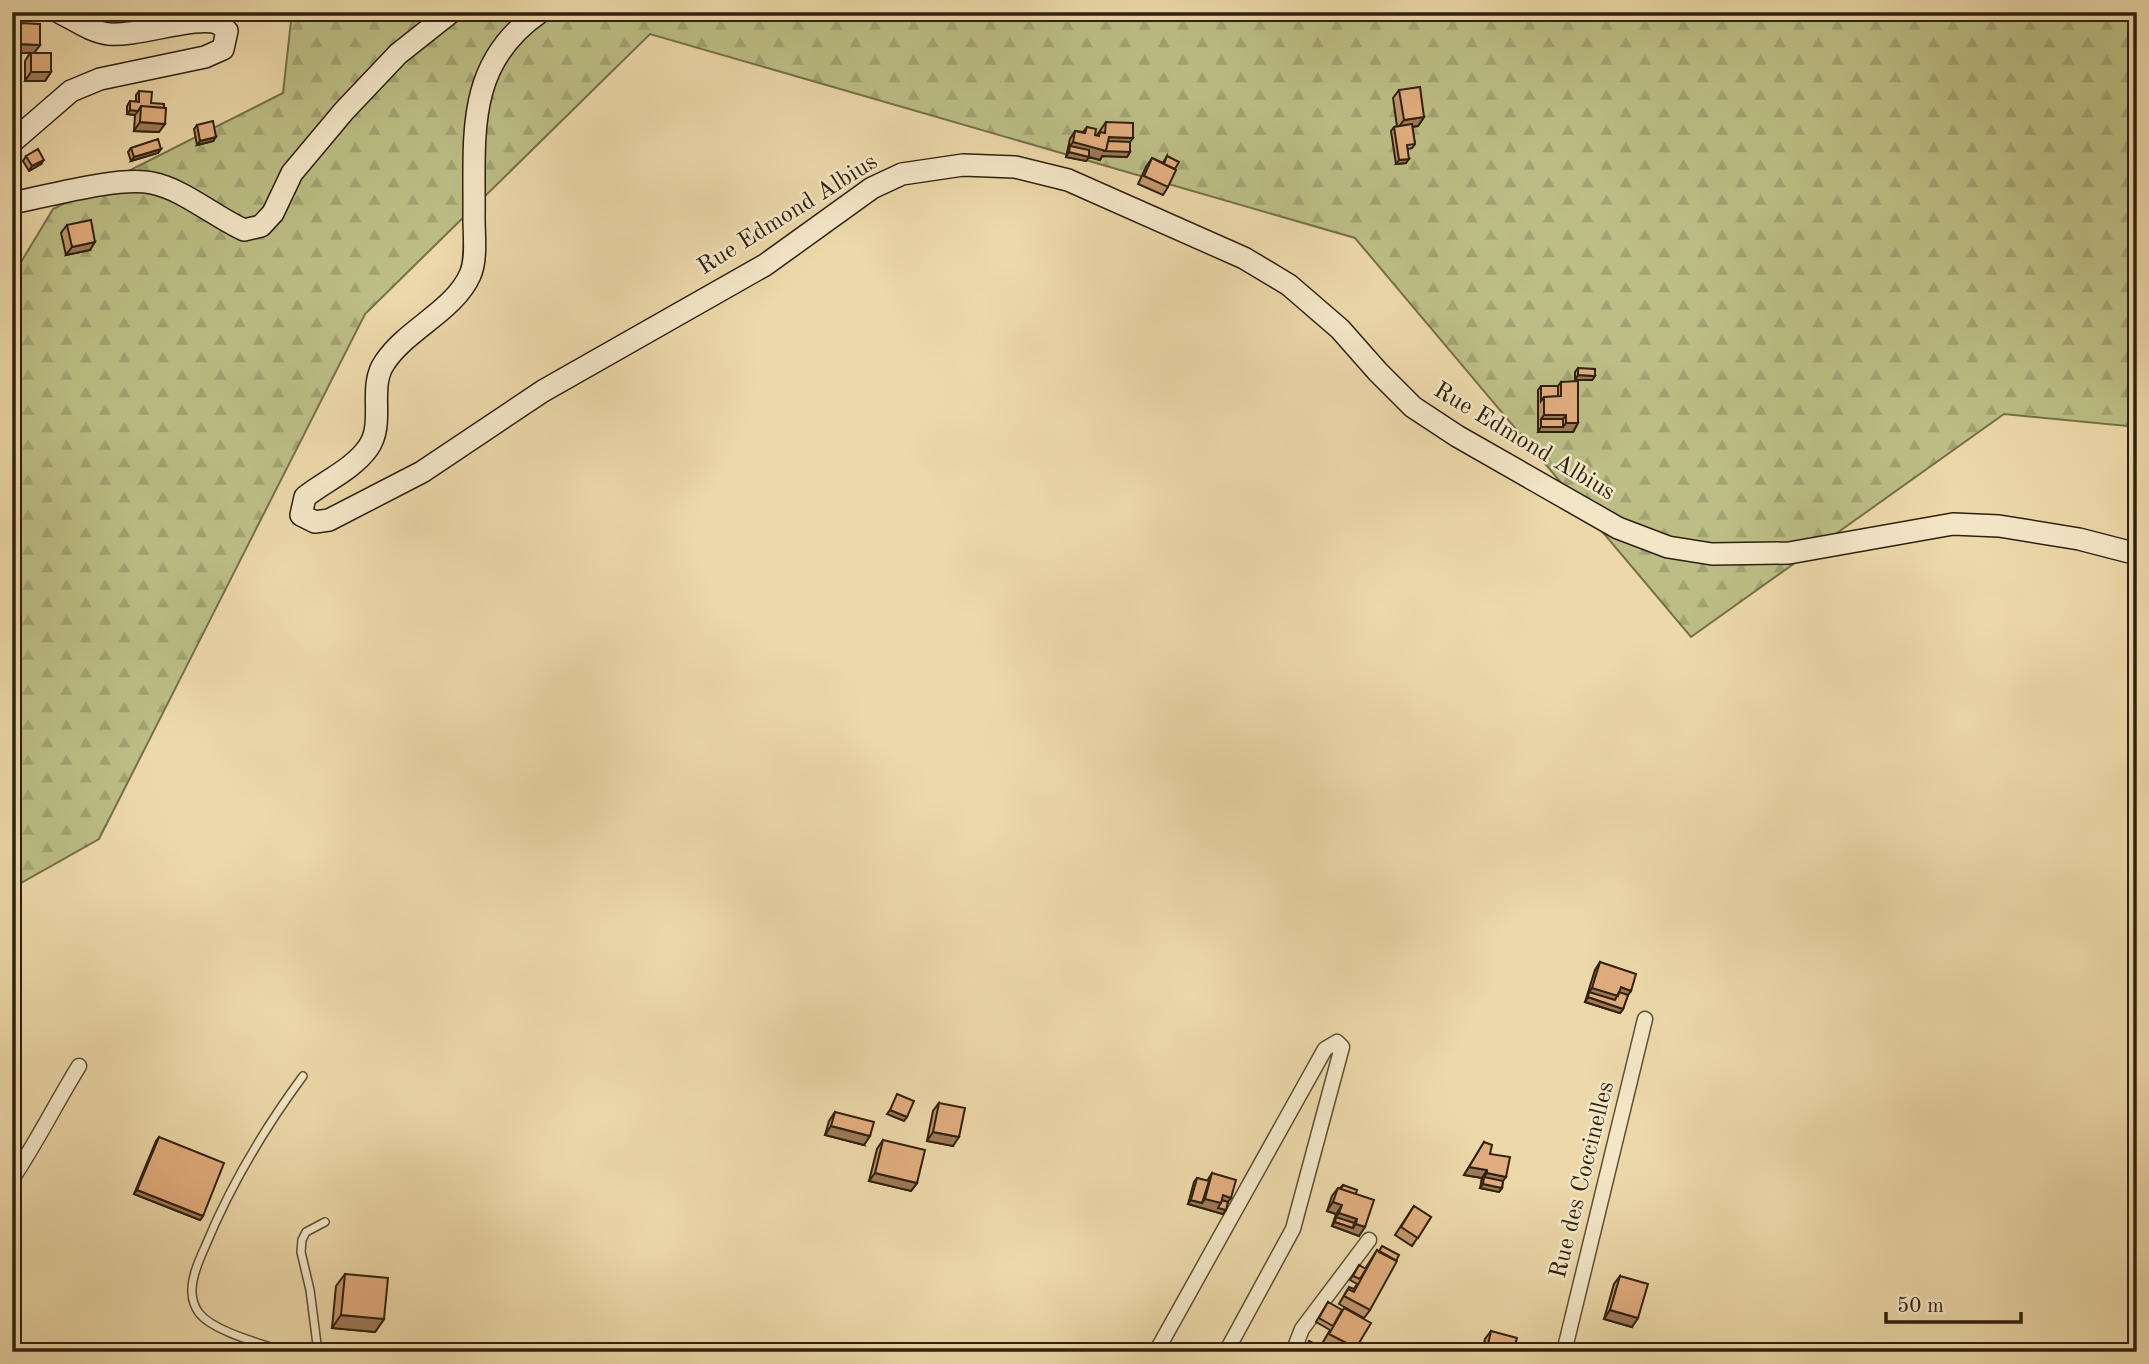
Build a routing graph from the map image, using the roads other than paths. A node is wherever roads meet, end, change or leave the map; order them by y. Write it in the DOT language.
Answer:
graph roads {
  1 [pos="59,12"];
  2 [pos="451,12"];
  3 [pos="540,12"];
  4 [pos="12,142"];
  5 [pos="12,203"];
  6 [pos="2137,554"];
  7 [pos="1645,1020"];
  8 [pos="79,1066"];
  9 [pos="303,1076"];
  10 [pos="12,1179"];
  11 [pos="325,1222"];
  12 [pos="1369,1240"];
  13 [pos="286,1352"];
  14 [pos="318,1352"];
  15 [pos="1156,1352"];
  16 [pos="1226,1352"];
  17 [pos="1293,1352"];
  18 [pos="1564,1352"];
  1 -- 4 [label="main road"];
  2 -- 5 [label="main road"];
  3 -- 6 [label="main road, Rue Edmond Albius"];
  7 -- 18 [label="street, Rue des Coccinelles"];
  8 -- 10 [label="street"];
  9 -- 13 [label="lane"];
  11 -- 14 [label="lane"];
  12 -- 17 [label="street"];
  15 -- 16 [label="street"];
}
